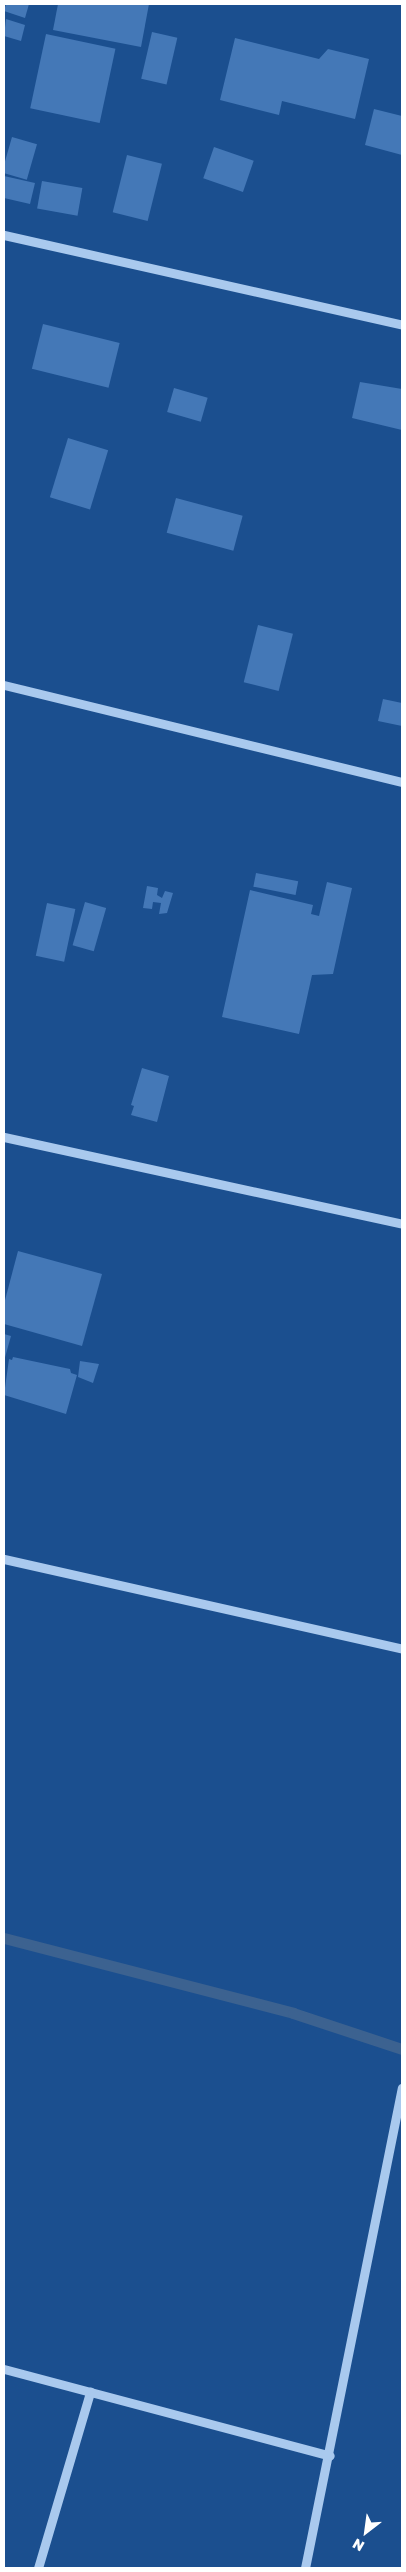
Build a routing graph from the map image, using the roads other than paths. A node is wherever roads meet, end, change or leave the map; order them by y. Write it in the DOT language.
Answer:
graph roads {
  1 [pos="4,235"];
  2 [pos="402,325"];
  3 [pos="4,685"];
  4 [pos="402,782"];
  5 [pos="4,1136"];
  6 [pos="402,1224"];
  7 [pos="4,1559"];
  8 [pos="402,1648"];
  9 [pos="402,2088"];
  10 [pos="4,2369"];
  11 [pos="90,2392"];
  12 [pos="330,2456"];
  13 [pos="38,2568"];
  14 [pos="305,2568"];
  1 -- 2 [label="street"];
  3 -- 4 [label="street"];
  5 -- 6 [label="street"];
  7 -- 8 [label="street"];
  9 -- 12 [label="street"];
  10 -- 11 [label="street"];
  11 -- 12 [label="street"];
  11 -- 13 [label="street"];
  12 -- 14 [label="street"];
}
